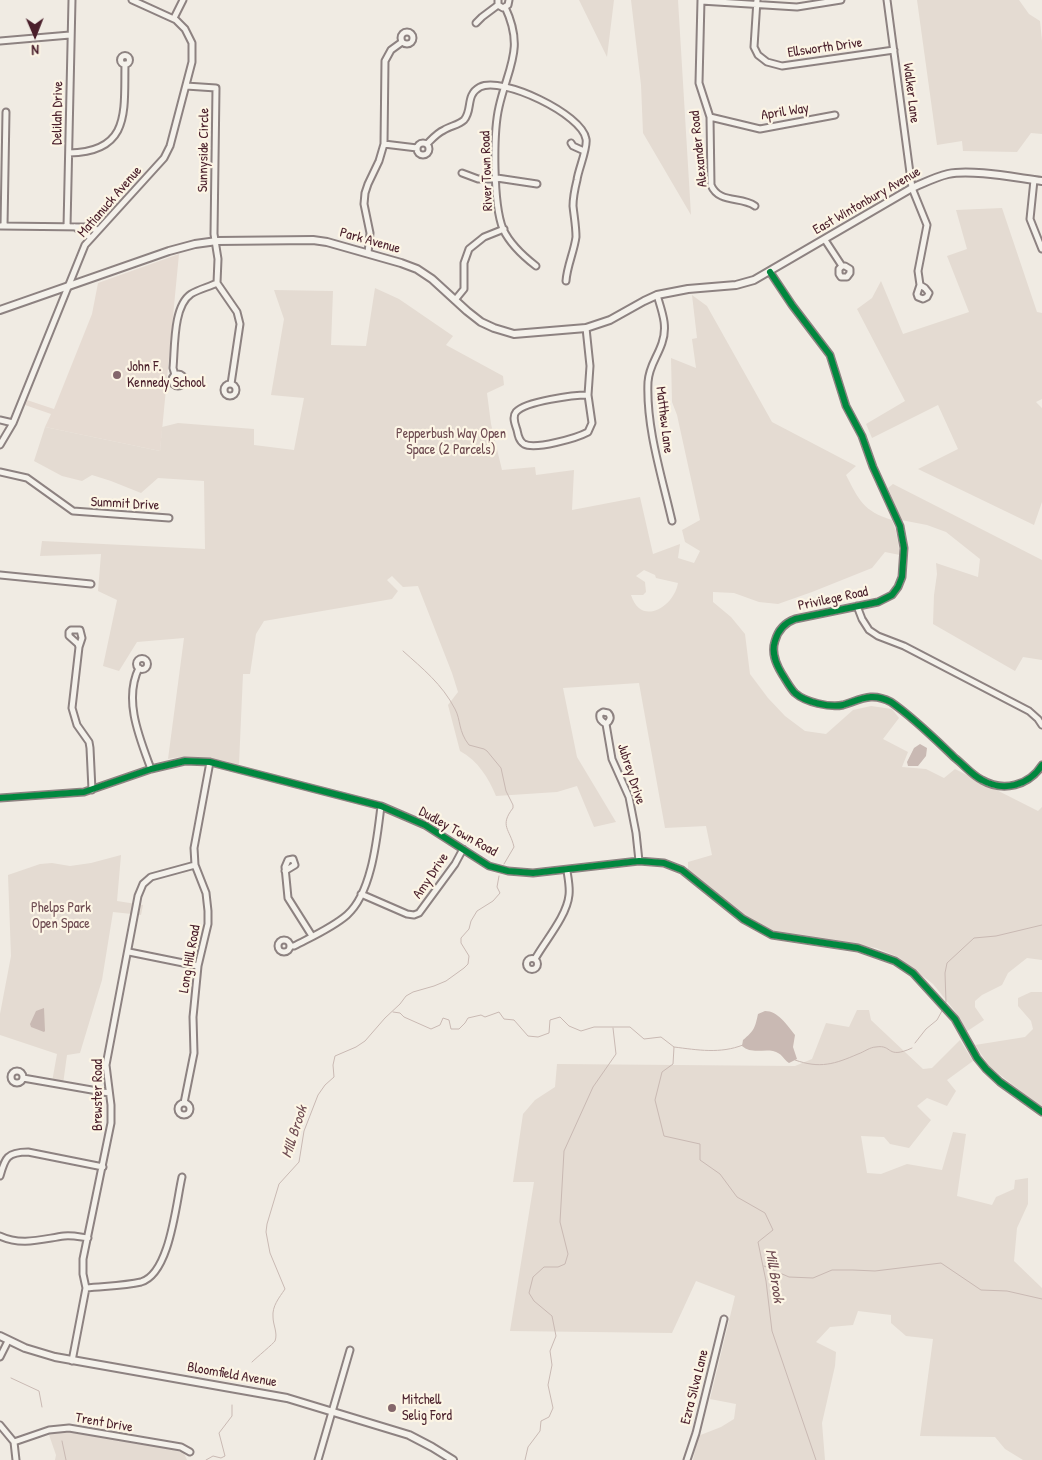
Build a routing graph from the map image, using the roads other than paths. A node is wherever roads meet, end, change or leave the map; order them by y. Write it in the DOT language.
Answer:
graph roads {
  1 [pos="72,0"];
  2 [pos="132,0"];
  3 [pos="183,0"];
  4 [pos="509,0"];
  5 [pos="701,0"];
  6 [pos="841,0"];
  7 [pos="887,0"];
  8 [pos="498,2"];
  9 [pos="757,2"];
  10 [pos="505,7"];
  11 [pos="174,18"];
  12 [pos="476,23"];
  13 [pos="70,35"];
  14 [pos="0,41"];
  15 [pos="402,42"];
  16 [pos="894,50"];
  17 [pos="125,64"];
  18 [pos="186,86"];
  19 [pos="505,87"];
  20 [pos="6,112"];
  21 [pos="834,115"];
  22 [pos="710,118"];
  23 [pos="571,142"];
  24 [pos="384,144"];
  25 [pos="427,144"];
  26 [pos="417,148"];
  27 [pos="584,151"];
  28 [pos="69,153"];
  29 [pos="462,173"];
  30 [pos="497,178"];
  31 [pos="1034,180"];
  32 [pos="1042,181"];
  33 [pos="537,184"];
  34 [pos="912,188"];
  35 [pos="756,206"];
  36 [pos="2,226"];
  37 [pos="67,227"];
  38 [pos="75,227"];
  39 [pos="504,229"];
  40 [pos="98,230"];
  41 [pos="91,238"];
  42 [pos="825,240"];
  43 [pos="217,241"];
  44 [pos="1042,249"];
  45 [pos="368,253"];
  46 [pos="536,266"];
  47 [pos="842,266"];
  48 [pos="770,272"];
  49 [pos="566,281"];
  50 [pos="217,283"];
  51 [pos="920,285"];
  52 [pos="69,286"];
  53 [pos="714,288"];
  54 [pos="657,296"];
  55 [pos="455,300"];
  56 [pos="0,310"];
  57 [pos="586,328"];
  58 [pos="176,374"];
  59 [pos="231,384"];
  60 [pos="588,395"];
  61 [pos="0,420"];
  62 [pos="13,423"];
  63 [pos="0,445"];
  64 [pos="0,472"];
  65 [pos="169,518"];
  66 [pos="672,521"];
  67 [pos="0,575"];
  68 [pos="91,584"];
  69 [pos="857,606"];
  70 [pos="79,647"];
  71 [pos="139,668"];
  72 [pos="606,724"];
  73 [pos="1042,725"];
  74 [pos="210,762"];
  75 [pos="1042,765"];
  76 [pos="151,769"];
  77 [pos="92,790"];
  78 [pos="0,798"];
  79 [pos="381,806"];
  80 [pos="462,849"];
  81 [pos="638,862"];
  82 [pos="195,865"];
  83 [pos="285,871"];
  84 [pos="567,871"];
  85 [pos="361,894"];
  86 [pos="312,936"];
  87 [pos="290,946"];
  88 [pos="129,952"];
  89 [pos="535,959"];
  90 [pos="198,966"];
  91 [pos="23,1078"];
  92 [pos="109,1093"];
  93 [pos="184,1104"];
  94 [pos="1042,1112"];
  95 [pos="103,1167"];
  96 [pos="0,1176"];
  97 [pos="182,1177"];
  98 [pos="0,1236"];
  99 [pos="88,1238"];
  100 [pos="86,1288"];
  101 [pos="724,1319"];
  102 [pos="0,1336"];
  103 [pos="8,1341"];
  104 [pos="350,1350"];
  105 [pos="0,1357"];
  106 [pos="72,1361"];
  107 [pos="332,1411"];
  108 [pos="0,1425"];
  109 [pos="14,1442"];
  110 [pos="190,1452"];
  111 [pos="16,1460"];
  112 [pos="318,1460"];
  113 [pos="453,1460"];
  114 [pos="687,1460"];
  1 -- 13 [label="street, Delilah Drive"];
  2 -- 11 [label="street"];
  3 -- 11 [label="street"];
  4 -- 10 [label="street"];
  5 -- 9 [label="street"];
  5 -- 22 [label="street, Alexander Road"];
  6 -- 9 [label="street"];
  7 -- 16 [label="street, Walker Lane"];
  8 -- 10 [label="street"];
  8 -- 12 [label="street"];
  9 -- 16 [label="street, Ellsworth Drive"];
  10 -- 19 [label="street, River Town Road"];
  11 -- 18 [label="street, Matianuck Avenue"];
  13 -- 14 [label="street"];
  13 -- 28 [label="street, Delilah Drive"];
  15 -- 24 [label="street"];
  16 -- 34 [label="street, Walker Lane"];
  17 -- 28 [label="street"];
  18 -- 40 [label="street, Matianuck Avenue"];
  18 -- 43 [label="street, Sunnyside Circle"];
  19 -- 25 [label="street"];
  19 -- 27 [label="street"];
  19 -- 30 [label="street, River Town Road"];
  20 -- 36 [label="street"];
  21 -- 22 [label="street, April Way"];
  22 -- 35 [label="street, Alexander Road"];
  23 -- 27 [label="street"];
  24 -- 26 [label="street"];
  24 -- 45 [label="street"];
  25 -- 26 [label="street"];
  25 -- 26 [label="street"];
  27 -- 49 [label="street"];
  28 -- 37 [label="street, Delilah Drive"];
  29 -- 30 [label="street"];
  30 -- 33 [label="street"];
  30 -- 39 [label="street, River Town Road"];
  31 -- 32 [label="main road, East Wintonbury Avenue"];
  31 -- 34 [label="main road, East Wintonbury Avenue"];
  31 -- 44 [label="street"];
  34 -- 42 [label="main road, East Wintonbury Avenue"];
  34 -- 51 [label="street, Walker Lane"];
  36 -- 37 [label="street"];
  37 -- 38 [label="street"];
  38 -- 40 [label="street"];
  38 -- 41 [label="street"];
  39 -- 46 [label="street, River Town Road"];
  39 -- 55 [label="street"];
  40 -- 41 [label="street, Matianuck Avenue"];
  41 -- 52 [label="street, Matianuck Avenue"];
  42 -- 47 [label="street"];
  42 -- 48 [label="main road, East Wintonbury Avenue"];
  43 -- 45 [label="main road, Park Avenue"];
  43 -- 50 [label="street"];
  43 -- 52 [label="main road, Park Avenue"];
  45 -- 55 [label="main road, Park Avenue"];
  48 -- 53 [label="main road, East Wintonbury Avenue"];
  48 -- 69 [label="street, Privilege Road"];
  50 -- 58 [label="street"];
  50 -- 59 [label="street"];
  52 -- 56 [label="main road, Park Avenue"];
  52 -- 62 [label="street, Matianuck Avenue"];
  53 -- 54 [label="main road, Park Avenue"];
  54 -- 57 [label="main road, Park Avenue"];
  54 -- 66 [label="street, Matthew Lane"];
  55 -- 57 [label="main road, Park Avenue"];
  57 -- 60 [label="street"];
  60 -- 60 [label="street"];
  61 -- 62 [label="street"];
  62 -- 63 [label="street, Matianuck Avenue"];
  64 -- 65 [label="street, Summit Drive"];
  67 -- 68 [label="street"];
  69 -- 73 [label="street, Privilege Road"];
  69 -- 75 [label="street, Privilege Road"];
  70 -- 77 [label="street"];
  71 -- 76 [label="street"];
  72 -- 81 [label="street, Jubrey Drive"];
  74 -- 76 [label="street, Dudley Town Road"];
  74 -- 79 [label="street, Dudley Town Road"];
  74 -- 82 [label="street, Long Hill Road"];
  76 -- 77 [label="street, Dudley Town Road"];
  77 -- 78 [label="street, Dudley Town Road"];
  79 -- 80 [label="street, Dudley Town Road"];
  79 -- 85 [label="street"];
  80 -- 84 [label="street, Dudley Town Road"];
  80 -- 85 [label="street, Amy Drive"];
  81 -- 84 [label="street, Dudley Town Road"];
  81 -- 94 [label="street, Dudley Town Road"];
  82 -- 88 [label="street, Brewster Road"];
  82 -- 90 [label="street, Long Hill Road"];
  83 -- 86 [label="street"];
  84 -- 89 [label="street"];
  85 -- 86 [label="street"];
  86 -- 87 [label="street"];
  88 -- 90 [label="street"];
  88 -- 92 [label="street, Brewster Road"];
  90 -- 93 [label="street, Long Hill Road"];
  91 -- 92 [label="street"];
  92 -- 95 [label="street, Brewster Road"];
  95 -- 96 [label="street"];
  95 -- 99 [label="street, Brewster Road"];
  97 -- 100 [label="street"];
  98 -- 99 [label="street"];
  99 -- 100 [label="street, Brewster Road"];
  100 -- 106 [label="street, Brewster Road"];
  101 -- 114 [label="street, Ezra Silva Lane"];
  102 -- 103 [label="main road, Bloomfield Avenue"];
  103 -- 105 [label="street"];
  103 -- 106 [label="main road, Bloomfield Avenue"];
  104 -- 107 [label="street"];
  106 -- 107 [label="main road, Bloomfield Avenue"];
  107 -- 112 [label="street"];
  107 -- 113 [label="main road, Bloomfield Avenue"];
  108 -- 109 [label="street"];
  109 -- 110 [label="street, Trent Drive"];
  109 -- 111 [label="street"];
}
